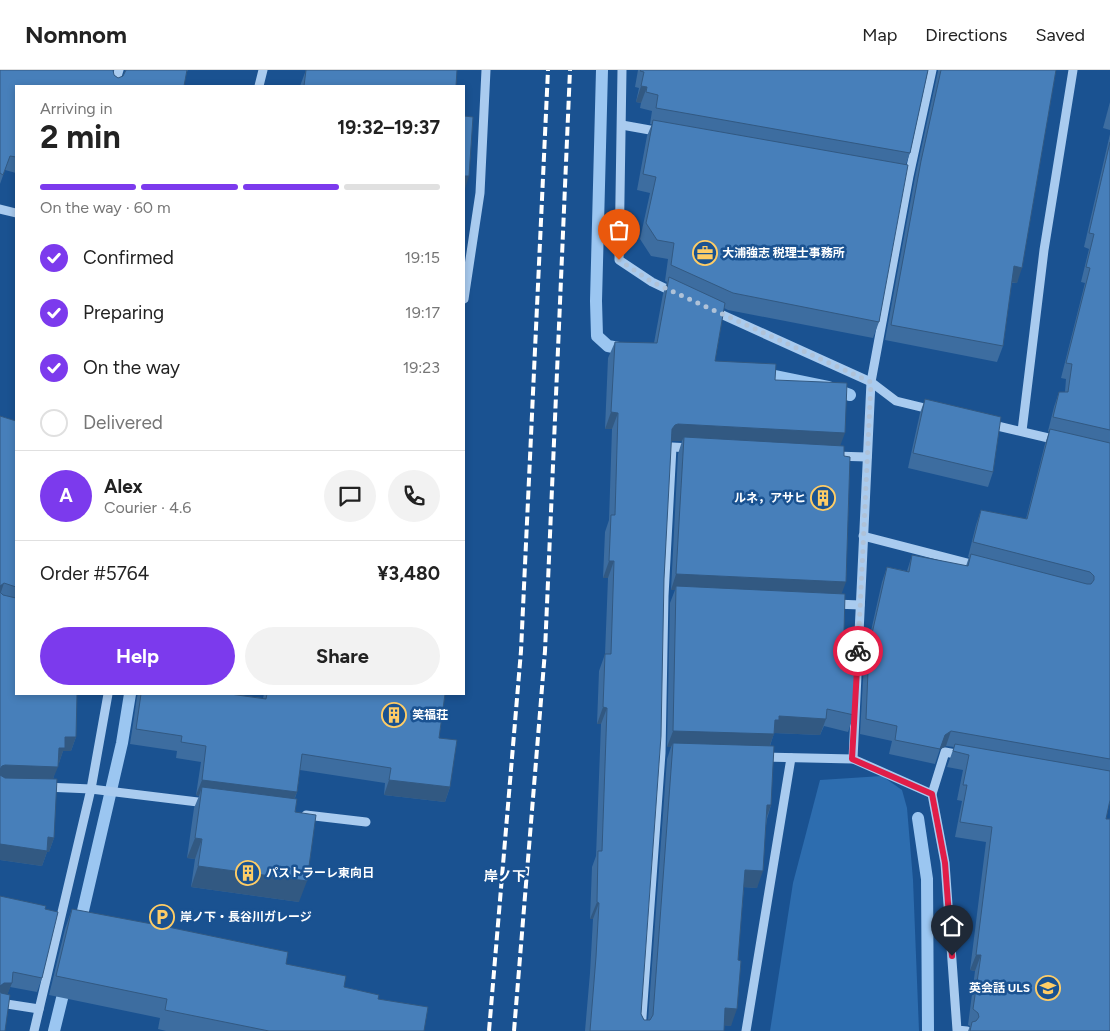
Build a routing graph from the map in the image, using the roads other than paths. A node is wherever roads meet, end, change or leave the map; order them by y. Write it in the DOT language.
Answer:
graph roads {
  1 [pos="119,70"];
  2 [pos="263,70"];
  3 [pos="486,70"];
  4 [pos="622,70"];
  5 [pos="932,70"];
  6 [pos="1072,70"];
  7 [pos="114,85"];
  8 [pos="259,85"];
  9 [pos="622,125"];
  10 [pos="670,134"];
  11 [pos="900,174"];
  12 [pos="909,176"];
  13 [pos="0,209"];
  14 [pos="15,213"];
  15 [pos="465,292"];
  16 [pos="687,298"];
  17 [pos="705,306"];
  18 [pos="871,382"];
  19 [pos="944,413"];
  20 [pos="983,422"];
  21 [pos="1022,432"];
  22 [pos="1066,442"];
  23 [pos="701,448"];
  24 [pos="828,455"];
  25 [pos="867,457"];
  26 [pos="863,536"];
  27 [pos="987,568"];
  28 [pos="664,596"];
  29 [pos="674,597"];
  30 [pos="830,604"];
  31 [pos="860,606"];
  32 [pos="108,695"];
  33 [pos="661,753"];
  34 [pos="671,754"];
  35 [pos="751,757"];
  36 [pos="974,757"];
  37 [pos="790,758"];
  38 [pos="852,759"];
  39 [pos="36,787"];
  40 [pos="91,789"];
  41 [pos="932,794"];
  42 [pos="218,804"];
  43 [pos="297,814"];
  44 [pos="366,822"];
  45 [pos="0,1004"];
  46 [pos="39,1009"];
  47 [pos="34,1031"];
  48 [pos="641,1031"];
  49 [pos="746,1031"];
  50 [pos="967,1031"];
  1 -- 7 [label="street"];
  2 -- 8 [label="street"];
  3 -- 15 [label="street"];
  4 -- 9 [label="street"];
  5 -- 12 [label="street"];
  6 -- 21 [label="street"];
  9 -- 10 [label="street"];
  9 -- 16 [label="street"];
  11 -- 12 [label="street"];
  12 -- 18 [label="street"];
  13 -- 14 [label="street"];
  17 -- 18 [label="street"];
  18 -- 19 [label="street"];
  18 -- 25 [label="street"];
  20 -- 21 [label="street"];
  21 -- 22 [label="street"];
  23 -- 28 [label="street"];
  24 -- 25 [label="street"];
  25 -- 26 [label="street"];
  26 -- 27 [label="street"];
  26 -- 31 [label="street"];
  28 -- 29 [label="street"];
  28 -- 33 [label="street"];
  30 -- 31 [label="street"];
  31 -- 38 [label="street"];
  32 -- 40 [label="street"];
  33 -- 34 [label="street"];
  33 -- 48 [label="street"];
  35 -- 37 [label="street"];
  36 -- 41 [label="street"];
  37 -- 38 [label="street"];
  37 -- 49 [label="street"];
  38 -- 41 [label="street"];
  39 -- 40 [label="street"];
  40 -- 42 [label="street"];
  40 -- 46 [label="street"];
  41 -- 50 [label="street"];
  43 -- 44 [label="street"];
  45 -- 46 [label="street"];
  46 -- 47 [label="street"];
}
